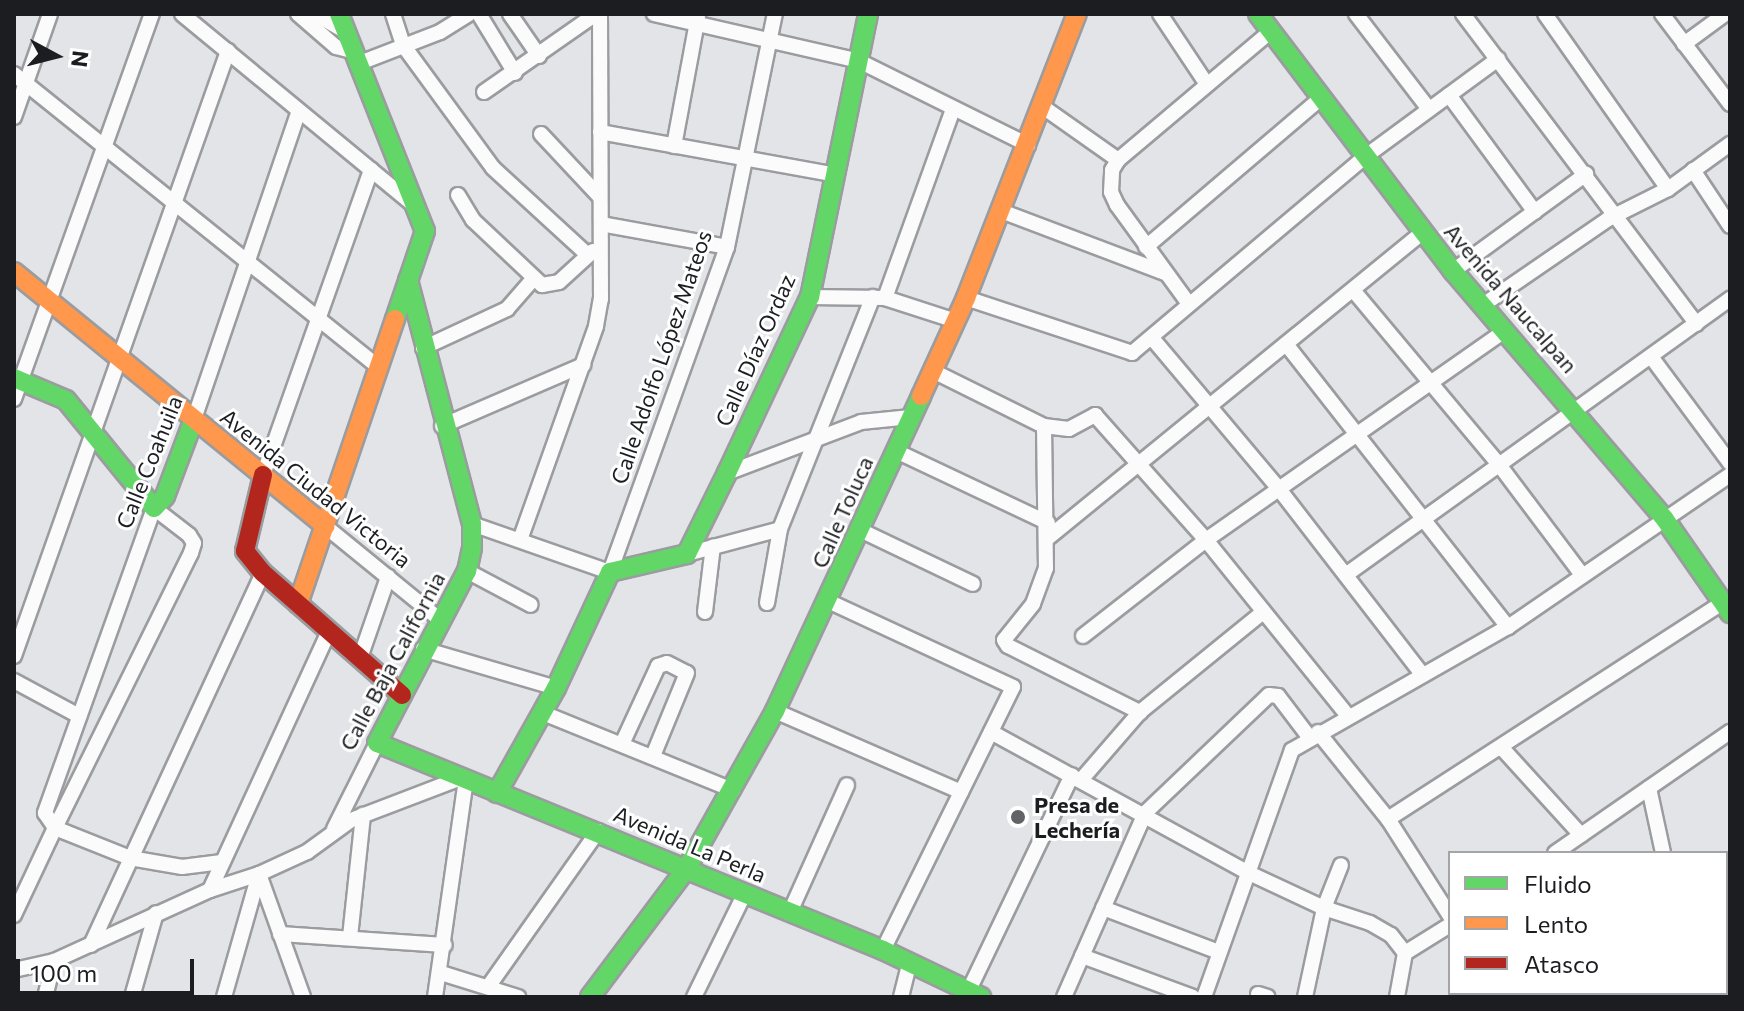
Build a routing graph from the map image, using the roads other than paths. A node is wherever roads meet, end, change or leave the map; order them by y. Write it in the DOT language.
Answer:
graph roads {
  1 [pos="50,14"];
  2 [pos="152,14"];
  3 [pos="182,14"];
  4 [pos="298,14"];
  5 [pos="315,14"];
  6 [pos="393,14"];
  7 [pos="469,14"];
  8 [pos="479,14"];
  9 [pos="510,14"];
  10 [pos="598,14"];
  11 [pos="654,14"];
  12 [pos="775,14"];
  13 [pos="868,14"];
  14 [pos="1077,14"];
  15 [pos="1160,14"];
  16 [pos="1258,14"];
  17 [pos="1356,14"];
  18 [pos="1463,14"];
  19 [pos="1545,14"];
  20 [pos="1662,14"];
  21 [pos="1725,14"];
  22 [pos="698,18"];
  23 [pos="342,23"];
  24 [pos="1271,31"];
  25 [pos="770,39"];
  26 [pos="1684,44"];
  27 [pos="403,45"];
  28 [pos="228,51"];
  29 [pos="539,56"];
  30 [pos="355,58"];
  31 [pos="1498,59"];
  32 [pos="859,61"];
  33 [pos="515,73"];
  34 [pos="14,74"];
  35 [pos="1206,83"];
  36 [pos="26,84"];
  37 [pos="484,92"];
  38 [pos="1449,95"];
  39 [pos="1321,98"];
  40 [pos="1730,104"];
  41 [pos="1043,107"];
  42 [pos="953,109"];
  43 [pos="1429,109"];
  44 [pos="299,111"];
  45 [pos="14,117"];
  46 [pos="600,132"];
  47 [pos="541,134"];
  48 [pos="1730,144"];
  49 [pos="1028,145"];
  50 [pos="674,146"];
  51 [pos="104,148"];
  52 [pos="1366,156"];
  53 [pos="746,159"];
  54 [pos="1118,160"];
  55 [pos="371,170"];
  56 [pos="1693,170"];
  57 [pos="1586,174"];
  58 [pos="836,175"];
  59 [pos="1668,189"];
  60 [pos="458,195"];
  61 [pos="600,197"];
  62 [pos="171,204"];
  63 [pos="415,206"];
  64 [pos="1001,211"];
  65 [pos="1535,212"];
  66 [pos="1617,216"];
  67 [pos="601,224"];
  68 [pos="1730,226"];
  69 [pos="1423,232"];
  70 [pos="601,247"];
  71 [pos="727,247"];
  72 [pos="1146,247"];
  73 [pos="587,254"];
  74 [pos="247,264"];
  75 [pos="1453,271"];
  76 [pos="14,272"];
  77 [pos="1165,273"];
  78 [pos="533,279"];
  79 [pos="408,280"];
  80 [pos="1353,290"];
  81 [pos="810,297"];
  82 [pos="879,297"];
  83 [pos="966,298"];
  84 [pos="1730,299"];
  85 [pos="48,300"];
  86 [pos="1189,304"];
  87 [pos="1483,305"];
  88 [pos="318,317"];
  89 [pos="956,321"];
  90 [pos="1697,324"];
  91 [pos="1505,331"];
  92 [pos="1152,338"];
  93 [pos="1286,344"];
  94 [pos="423,348"];
  95 [pos="120,358"];
  96 [pos="1652,358"];
  97 [pos="583,365"];
  98 [pos="379,367"];
  99 [pos="933,371"];
  100 [pos="17,379"];
  101 [pos="1430,383"];
  102 [pos="14,399"];
  103 [pos="1210,406"];
  104 [pos="1576,411"];
  105 [pos="911,417"];
  106 [pos="194,419"];
  107 [pos="442,426"];
  108 [pos="1044,426"];
  109 [pos="1358,433"];
  110 [pos="93,437"];
  111 [pos="818,438"];
  112 [pos="896,451"];
  113 [pos="1730,463"];
  114 [pos="1140,464"];
  115 [pos="1500,466"];
  116 [pos="727,473"];
  117 [pos="263,475"];
  118 [pos="1730,475"];
  119 [pos="1279,489"];
  120 [pos="154,508"];
  121 [pos="1664,518"];
  122 [pos="1425,519"];
  123 [pos="472,524"];
  124 [pos="325,526"];
  125 [pos="780,529"];
  126 [pos="860,530"];
  127 [pos="1048,530"];
  128 [pos="520,540"];
  129 [pos="1206,540"];
  130 [pos="713,546"];
  131 [pos="687,554"];
  132 [pos="467,571"];
  133 [pos="610,572"];
  134 [pos="263,573"];
  135 [pos="1347,574"];
  136 [pos="1582,575"];
  137 [pos="388,577"];
  138 [pos="973,584"];
  139 [pos="828,601"];
  140 [pos="767,603"];
  141 [pos="298,604"];
  142 [pos="531,605"];
  143 [pos="1726,607"];
  144 [pos="705,612"];
  145 [pos="1263,612"];
  146 [pos="439,619"];
  147 [pos="1508,627"];
  148 [pos="329,631"];
  149 [pos="1083,636"];
  150 [pos="423,649"];
  151 [pos="14,656"];
  152 [pos="360,658"];
  153 [pos="1423,675"];
  154 [pos="14,681"];
  155 [pos="556,688"];
  156 [pos="402,695"];
  157 [pos="775,711"];
  158 [pos="1140,712"];
  159 [pos="543,713"];
  160 [pos="1347,715"];
  161 [pos="79,716"];
  162 [pos="991,732"];
  163 [pos="1730,732"];
  164 [pos="1314,735"];
  165 [pos="377,743"];
  166 [pos="622,744"];
  167 [pos="1501,747"];
  168 [pos="653,756"];
  169 [pos="1076,777"];
  170 [pos="464,779"];
  171 [pos="847,785"];
  172 [pos="1649,788"];
  173 [pos="733,790"];
  174 [pos="961,792"];
  175 [pos="497,793"];
  176 [pos="1145,813"];
  177 [pos="363,815"];
  178 [pos="1388,819"];
  179 [pos="55,828"];
  180 [pos="334,829"];
  181 [pos="598,831"];
  182 [pos="1575,843"];
  183 [pos="1663,851"];
  184 [pos="130,858"];
  185 [pos="222,862"];
  186 [pos="1341,865"];
  187 [pos="687,868"];
  188 [pos="1249,873"];
  189 [pos="259,874"];
  190 [pos="210,890"];
  191 [pos="745,893"];
  192 [pos="1103,908"];
  193 [pos="1324,908"];
  194 [pos="790,912"];
  195 [pos="156,913"];
  196 [pos="1448,913"];
  197 [pos="14,915"];
  198 [pos="1448,926"];
  199 [pos="280,934"];
  200 [pos="350,937"];
  201 [pos="91,945"];
  202 [pos="445,945"];
  203 [pos="883,950"];
  204 [pos="1219,952"];
  205 [pos="1405,953"];
  206 [pos="1082,956"];
  207 [pos="54,961"];
  208 [pos="910,961"];
  209 [pos="14,970"];
  210 [pos="441,973"];
  211 [pos="488,987"];
  212 [pos="975,993"];
  213 [pos="597,995"];
  214 [pos="45,997"];
  215 [pos="132,997"];
  216 [pos="224,997"];
  217 [pos="303,997"];
  218 [pos="435,997"];
  219 [pos="518,997"];
  220 [pos="694,997"];
  221 [pos="901,997"];
  222 [pos="1064,997"];
  223 [pos="1193,997"];
  224 [pos="1204,997"];
  225 [pos="1305,997"];
  226 [pos="1397,997"];
  1 -- 36 [label="street"];
  2 -- 51 [label="street"];
  3 -- 28 [label="street"];
  4 -- 30 [label="street"];
  5 -- 23 [label="street"];
  6 -- 27 [label="street"];
  7 -- 27 [label="street"];
  8 -- 33 [label="street"];
  9 -- 29 [label="street"];
  10 -- 29 [label="street"];
  10 -- 46 [label="street"];
  11 -- 22 [label="street"];
  12 -- 25 [label="street, Calle Adolfo López Mateos"];
  13 -- 32 [label="main road, Calle Díaz Ordaz"];
  14 -- 41 [label="main road, Calle Toluca"];
  15 -- 35 [label="street"];
  16 -- 24 [label="main road, Avenida Naucalpan"];
  17 -- 43 [label="street"];
  18 -- 31 [label="street"];
  19 -- 59 [label="street"];
  20 -- 26 [label="street"];
  21 -- 26 [label="street"];
  22 -- 25 [label="street"];
  22 -- 50 [label="street"];
  23 -- 30 [label="main road"];
  24 -- 35 [label="street"];
  24 -- 39 [label="main road, Avenida Naucalpan"];
  25 -- 32 [label="street"];
  25 -- 53 [label="street, Calle Adolfo López Mateos"];
  26 -- 40 [label="street"];
  27 -- 30 [label="street"];
  27 -- 73 [label="street"];
  28 -- 44 [label="street"];
  28 -- 62 [label="street"];
  29 -- 33 [label="street"];
  30 -- 63 [label="main road"];
  31 -- 38 [label="street"];
  31 -- 57 [label="street"];
  32 -- 42 [label="street"];
  32 -- 58 [label="main road, Calle Díaz Ordaz"];
  33 -- 37 [label="street"];
  34 -- 36 [label="street"];
  35 -- 54 [label="street"];
  36 -- 45 [label="street"];
  36 -- 51 [label="street"];
  38 -- 43 [label="street"];
  38 -- 65 [label="street"];
  39 -- 52 [label="main road, Avenida Naucalpan"];
  39 -- 72 [label="street"];
  41 -- 49 [label="main road, Calle Toluca"];
  41 -- 54 [label="street"];
  42 -- 49 [label="street"];
  42 -- 82 [label="street"];
  43 -- 52 [label="street"];
  44 -- 55 [label="street"];
  44 -- 74 [label="street, Calle Coahuila"];
  46 -- 50 [label="street"];
  46 -- 61 [label="street"];
  47 -- 61 [label="street"];
  48 -- 56 [label="street"];
  49 -- 64 [label="main road, Calle Toluca"];
  50 -- 53 [label="street"];
  51 -- 62 [label="street"];
  51 -- 85 [label="street"];
  52 -- 69 [label="main road, Avenida Naucalpan"];
  52 -- 86 [label="street"];
  53 -- 58 [label="street"];
  53 -- 71 [label="street, Calle Adolfo López Mateos"];
  54 -- 72 [label="street"];
  55 -- 63 [label="street"];
  55 -- 88 [label="street"];
  56 -- 59 [label="street"];
  56 -- 68 [label="street"];
  57 -- 65 [label="street"];
  57 -- 66 [label="street"];
  58 -- 81 [label="main road, Calle Díaz Ordaz"];
  59 -- 66 [label="street"];
  60 -- 78 [label="street"];
  61 -- 67 [label="street"];
  62 -- 74 [label="street"];
  62 -- 95 [label="street"];
  63 -- 79 [label="main road"];
  64 -- 77 [label="street"];
  64 -- 83 [label="main road, Calle Toluca"];
  65 -- 75 [label="street"];
  66 -- 87 [label="street"];
  66 -- 90 [label="street"];
  67 -- 70 [label="street"];
  67 -- 71 [label="street"];
  69 -- 75 [label="main road, Avenida Naucalpan"];
  69 -- 80 [label="street"];
  70 -- 73 [label="street"];
  70 -- 97 [label="street"];
  71 -- 133 [label="street, Calle Adolfo López Mateos"];
  72 -- 77 [label="street"];
  73 -- 78 [label="street"];
  74 -- 88 [label="street"];
  74 -- 106 [label="street, Calle Coahuila"];
  75 -- 87 [label="main road, Avenida Naucalpan"];
  76 -- 85 [label="main road, Avenida Ciudad Victoria"];
  77 -- 86 [label="street"];
  78 -- 94 [label="street"];
  79 -- 94 [label="main road, Calle Baja California"];
  79 -- 98 [label="main road"];
  80 -- 93 [label="street"];
  80 -- 101 [label="street"];
  81 -- 82 [label="street"];
  81 -- 116 [label="main road, Calle Díaz Ordaz"];
  82 -- 89 [label="street"];
  82 -- 111 [label="street"];
  83 -- 89 [label="main road, Calle Toluca"];
  83 -- 92 [label="street"];
  84 -- 90 [label="street"];
  85 -- 95 [label="main road, Avenida Ciudad Victoria"];
  85 -- 100 [label="street"];
  86 -- 92 [label="street"];
  87 -- 91 [label="main road, Avenida Naucalpan"];
  88 -- 98 [label="street"];
  88 -- 117 [label="street"];
  89 -- 99 [label="main road, Calle Toluca"];
  90 -- 96 [label="street"];
  91 -- 101 [label="street"];
  91 -- 104 [label="main road, Avenida Naucalpan"];
  92 -- 103 [label="street"];
  93 -- 103 [label="street"];
  93 -- 109 [label="street"];
  94 -- 107 [label="main road, Calle Baja California"];
  95 -- 106 [label="main road, Avenida Ciudad Victoria"];
  95 -- 110 [label="street"];
  96 -- 104 [label="street"];
  96 -- 113 [label="street"];
  97 -- 107 [label="street"];
  97 -- 128 [label="street"];
  98 -- 124 [label="main road"];
  99 -- 105 [label="main road, Calle Toluca"];
  99 -- 108 [label="street"];
  100 -- 102 [label="street"];
  100 -- 110 [label="main road"];
  101 -- 109 [label="street"];
  101 -- 115 [label="street"];
  103 -- 114 [label="street"];
  103 -- 119 [label="street"];
  104 -- 115 [label="street"];
  104 -- 121 [label="main road, Avenida Naucalpan"];
  105 -- 111 [label="street"];
  105 -- 112 [label="main road, Calle Toluca"];
  106 -- 117 [label="main road, Avenida Ciudad Victoria"];
  106 -- 120 [label="main road, Calle Coahuila"];
  107 -- 123 [label="main road, Calle Baja California"];
  108 -- 114 [label="street"];
  108 -- 127 [label="street"];
  109 -- 119 [label="street"];
  109 -- 122 [label="street"];
  110 -- 120 [label="main road"];
  110 -- 151 [label="street"];
  111 -- 116 [label="street"];
  111 -- 125 [label="street"];
  112 -- 126 [label="main road, Calle Toluca"];
  112 -- 127 [label="street"];
  114 -- 127 [label="street"];
  114 -- 129 [label="street"];
  115 -- 122 [label="street"];
  115 -- 136 [label="street"];
  116 -- 131 [label="main road, Calle Díaz Ordaz"];
  117 -- 124 [label="main road, Avenida Ciudad Victoria"];
  117 -- 134 [label="main road"];
  118 -- 121 [label="street"];
  119 -- 129 [label="street"];
  119 -- 135 [label="street"];
  120 -- 161 [label="street, Calle Coahuila"];
  120 -- 179 [label="street"];
  121 -- 136 [label="street"];
  121 -- 143 [label="main road, Avenida Naucalpan"];
  122 -- 135 [label="street"];
  122 -- 147 [label="street"];
  123 -- 128 [label="street"];
  123 -- 132 [label="main road, Calle Baja California"];
  124 -- 137 [label="street, Avenida Ciudad Victoria"];
  124 -- 141 [label="main road"];
  125 -- 130 [label="street"];
  125 -- 140 [label="street"];
  126 -- 138 [label="street"];
  126 -- 139 [label="main road, Calle Toluca"];
  127 -- 158 [label="street"];
  128 -- 133 [label="street"];
  129 -- 145 [label="street"];
  129 -- 149 [label="street"];
  130 -- 131 [label="street"];
  130 -- 144 [label="street"];
  131 -- 133 [label="main road"];
  132 -- 142 [label="street"];
  132 -- 146 [label="main road, Calle Baja California"];
  133 -- 155 [label="main road, Calle Adolfo López Mateos"];
  134 -- 141 [label="main road"];
  134 -- 184 [label="street"];
  135 -- 153 [label="street"];
  136 -- 147 [label="street"];
  137 -- 146 [label="street, Avenida Ciudad Victoria"];
  137 -- 152 [label="street, Calle Baja California"];
  139 -- 157 [label="main road, Calle Toluca"];
  139 -- 162 [label="street"];
  141 -- 148 [label="main road"];
  143 -- 167 [label="street"];
  145 -- 158 [label="street"];
  145 -- 160 [label="street"];
  146 -- 150 [label="main road, Calle Baja California"];
  147 -- 153 [label="street"];
  148 -- 152 [label="main road"];
  148 -- 185 [label="street"];
  150 -- 155 [label="street"];
  150 -- 156 [label="main road, Calle Baja California"];
  152 -- 156 [label="main road"];
  153 -- 160 [label="street"];
  154 -- 161 [label="street"];
  155 -- 159 [label="main road, Calle Adolfo López Mateos"];
  156 -- 165 [label="main road, Calle Baja California"];
  157 -- 173 [label="main road, Calle Toluca"];
  157 -- 174 [label="street"];
  158 -- 169 [label="street"];
  159 -- 166 [label="street"];
  159 -- 175 [label="main road, Calle Adolfo López Mateos"];
  160 -- 164 [label="street"];
  161 -- 179 [label="street, Calle Coahuila"];
  162 -- 169 [label="street"];
  162 -- 174 [label="street"];
  163 -- 172 [label="street"];
  164 -- 176 [label="street"];
  164 -- 178 [label="street"];
  164 -- 188 [label="street"];
  165 -- 170 [label="main road, Avenida La Perla"];
  165 -- 180 [label="street, Calle Baja California"];
  166 -- 168 [label="street"];
  166 -- 168 [label="street"];
  167 -- 178 [label="street"];
  167 -- 182 [label="street"];
  168 -- 173 [label="street"];
  169 -- 176 [label="street"];
  169 -- 212 [label="street"];
  170 -- 175 [label="main road, Avenida La Perla"];
  170 -- 177 [label="street"];
  170 -- 202 [label="street"];
  171 -- 194 [label="street"];
  172 -- 182 [label="street"];
  172 -- 183 [label="street"];
  173 -- 187 [label="main road, Calle Toluca"];
  174 -- 203 [label="street"];
  175 -- 181 [label="main road, Avenida La Perla"];
  176 -- 188 [label="street"];
  176 -- 192 [label="street"];
  177 -- 180 [label="street"];
  177 -- 200 [label="street"];
  178 -- 196 [label="street"];
  179 -- 184 [label="street"];
  179 -- 197 [label="street"];
  180 -- 189 [label="street"];
  181 -- 187 [label="main road, Avenida La Perla"];
  181 -- 211 [label="street"];
  184 -- 185 [label="street"];
  184 -- 201 [label="street"];
  185 -- 190 [label="street"];
  186 -- 193 [label="street"];
  187 -- 191 [label="main road, Avenida La Perla"];
  187 -- 213 [label="main road, Calle Toluca"];
  188 -- 193 [label="street"];
  188 -- 204 [label="street"];
  189 -- 190 [label="street"];
  189 -- 199 [label="street"];
  189 -- 216 [label="street"];
  190 -- 195 [label="street"];
  191 -- 194 [label="main road, Avenida La Perla"];
  191 -- 220 [label="street"];
  192 -- 204 [label="street"];
  192 -- 206 [label="street"];
  193 -- 205 [label="street"];
  193 -- 225 [label="street"];
  194 -- 203 [label="main road, Avenida La Perla"];
  195 -- 201 [label="street"];
  195 -- 215 [label="street"];
  198 -- 205 [label="street"];
  199 -- 200 [label="street"];
  199 -- 217 [label="street"];
  200 -- 202 [label="street"];
  201 -- 207 [label="street"];
  202 -- 210 [label="street"];
  203 -- 208 [label="main road, Avenida La Perla"];
  204 -- 224 [label="street"];
  205 -- 226 [label="street"];
  206 -- 222 [label="street"];
  206 -- 223 [label="street"];
  207 -- 209 [label="street"];
  207 -- 214 [label="street"];
  208 -- 212 [label="main road, Avenida La Perla"];
  208 -- 221 [label="street"];
  210 -- 211 [label="street"];
  210 -- 218 [label="street"];
  211 -- 219 [label="street"];
}
